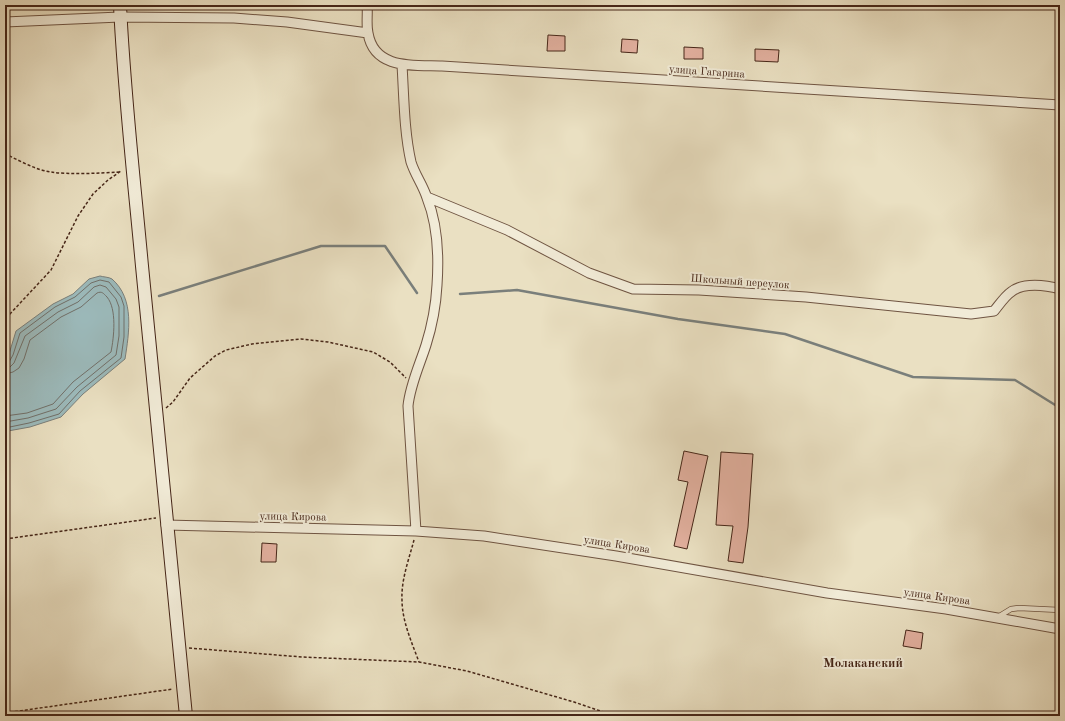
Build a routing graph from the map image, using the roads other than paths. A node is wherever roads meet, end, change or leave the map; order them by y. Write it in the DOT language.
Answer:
graph roads {
  1 [pos="367,5"];
  2 [pos="120,11"];
  3 [pos="5,22"];
  4 [pos="368,33"];
  5 [pos="402,65"];
  6 [pos="1060,105"];
  7 [pos="427,197"];
  8 [pos="1060,289"];
  9 [pos="166,521"];
  10 [pos="416,531"];
  11 [pos="1060,610"];
  12 [pos="996,618"];
  13 [pos="1060,629"];
  14 [pos="186,716"];
  1 -- 4 [label="street"];
  2 -- 3 [label="street"];
  2 -- 4 [label="street"];
  2 -- 9 [label="main road"];
  4 -- 5 [label="street, улица Гагарина"];
  5 -- 6 [label="street, улица Гагарина"];
  5 -- 7 [label="street"];
  7 -- 8 [label="street, Школьный переулок"];
  7 -- 10 [label="street"];
  9 -- 10 [label="street, улица Кирова"];
  9 -- 14 [label="main road"];
  10 -- 12 [label="street, улица Кирова"];
  11 -- 12 [label="lane"];
  12 -- 13 [label="street, улица Кирова"];
}
